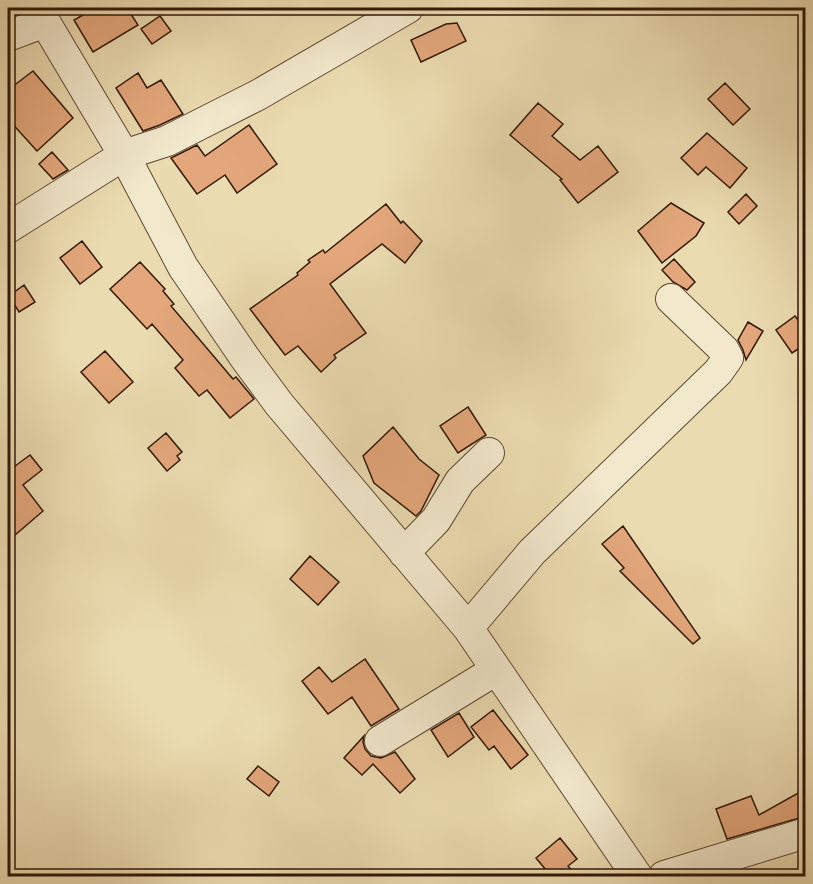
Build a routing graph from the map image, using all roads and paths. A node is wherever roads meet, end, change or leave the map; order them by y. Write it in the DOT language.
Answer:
graph roads {
  1 [pos="408,8"];
  2 [pos="42,14"];
  3 [pos="8,36"];
  4 [pos="124,155"];
  5 [pos="8,228"];
  6 [pos="671,300"];
  7 [pos="489,453"];
  8 [pos="404,553"];
  9 [pos="468,628"];
  10 [pos="496,670"];
  11 [pos="380,741"];
  12 [pos="806,833"];
  13 [pos="637,876"];
  14 [pos="664,876"];
  1 -- 4 [label="street"];
  2 -- 3 [label="street"];
  2 -- 4 [label="street"];
  4 -- 5 [label="street"];
  4 -- 8 [label="street"];
  6 -- 9 [label="street"];
  7 -- 8 [label="street"];
  8 -- 9 [label="street"];
  9 -- 10 [label="street"];
  10 -- 11 [label="street"];
  10 -- 13 [label="street"];
  12 -- 14 [label="street"];
}
